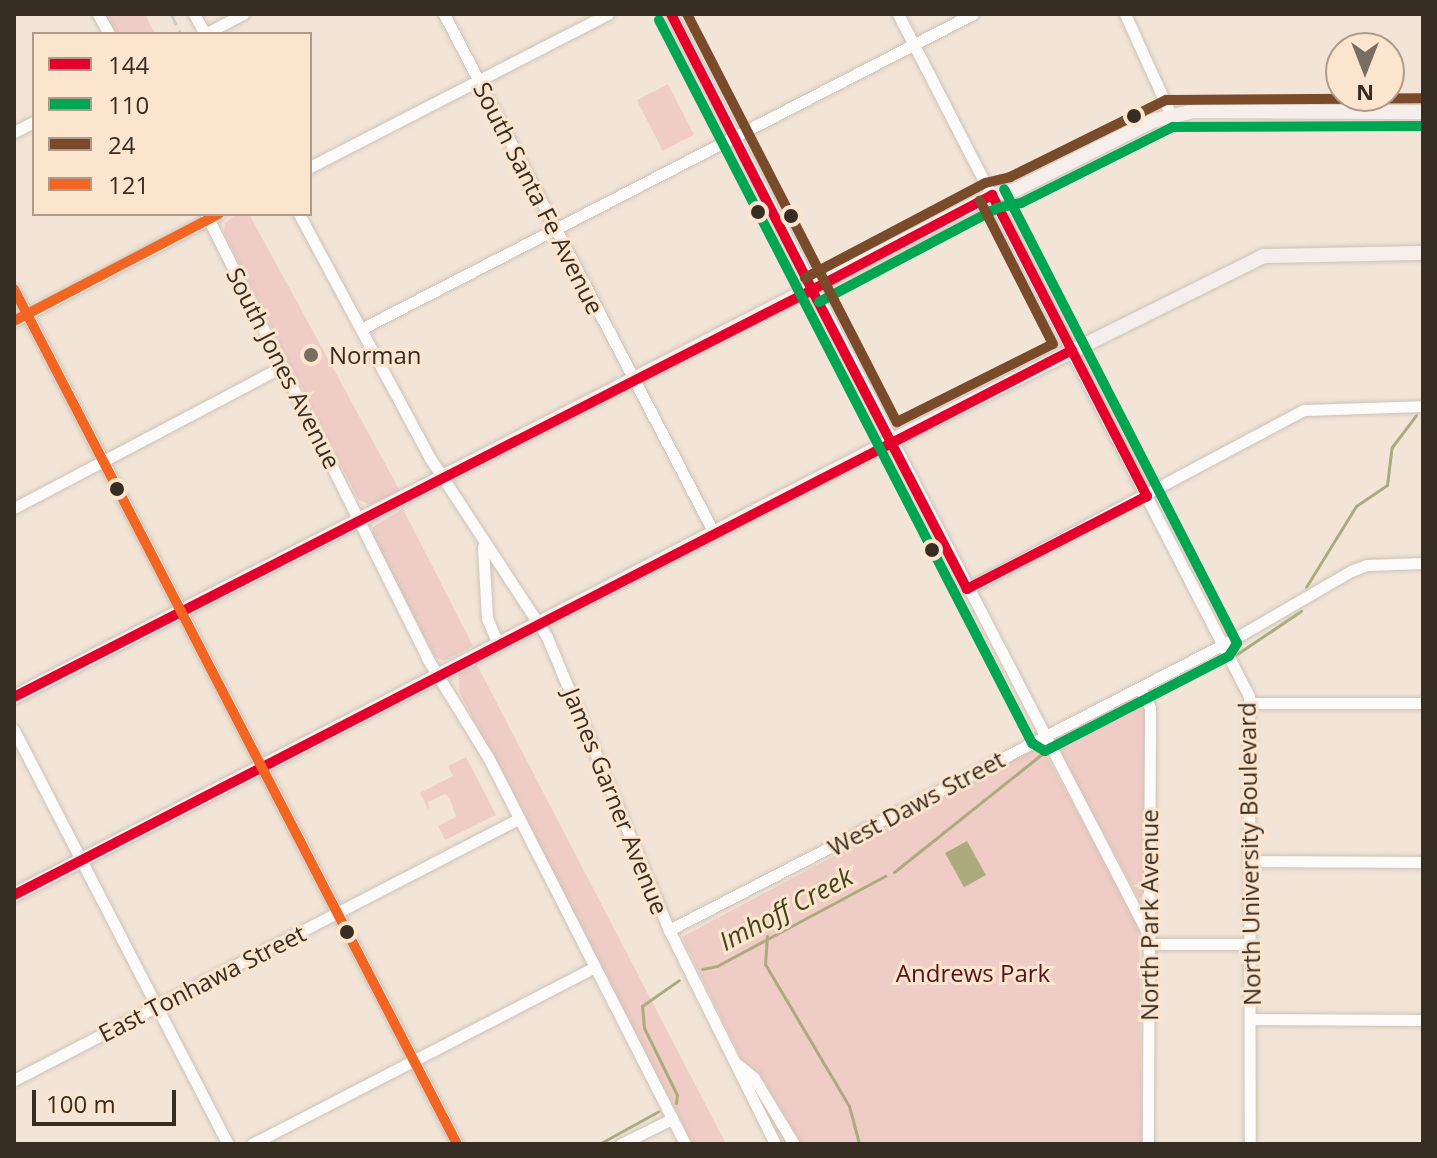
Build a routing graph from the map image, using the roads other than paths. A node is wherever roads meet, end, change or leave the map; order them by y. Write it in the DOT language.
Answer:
graph roads {
  1 [pos="98,14"];
  2 [pos="194,14"];
  3 [pos="243,14"];
  4 [pos="444,14"];
  5 [pos="608,14"];
  6 [pos="671,14"];
  7 [pos="898,14"];
  8 [pos="973,14"];
  9 [pos="1125,14"];
  10 [pos="108,32"];
  11 [pos="204,32"];
  12 [pos="209,32"];
  13 [pos="914,45"];
  14 [pos="478,81"];
  15 [pos="1423,112"];
  16 [pos="1170,113"];
  17 [pos="32,123"];
  18 [pos="14,132"];
  19 [pos="734,137"];
  20 [pos="312,166"];
  21 [pos="992,195"];
  22 [pos="211,216"];
  23 [pos="300,216"];
  24 [pos="555,229"];
  25 [pos="1423,253"];
  26 [pos="14,289"];
  27 [pos="812,290"];
  28 [pos="27,314"];
  29 [pos="14,321"];
  30 [pos="361,329"];
  31 [pos="1072,350"];
  32 [pos="283,366"];
  33 [pos="634,382"];
  34 [pos="1423,406"];
  35 [pos="891,441"];
  36 [pos="103,460"];
  37 [pos="444,479"];
  38 [pos="1147,496"];
  39 [pos="14,508"];
  40 [pos="360,522"];
  41 [pos="714,533"];
  42 [pos="483,546"];
  43 [pos="1423,563"];
  44 [pos="967,589"];
  45 [pos="182,614"];
  46 [pos="539,624"];
  47 [pos="498,644"];
  48 [pos="1227,653"];
  49 [pos="438,675"];
  50 [pos="1140,688"];
  51 [pos="14,697"];
  52 [pos="1252,703"];
  53 [pos="1423,703"];
  54 [pos="14,730"];
  55 [pos="1044,737"];
  56 [pos="261,769"];
  57 [pos="518,819"];
  58 [pos="82,861"];
  59 [pos="1252,861"];
  60 [pos="1423,862"];
  61 [pos="14,895"];
  62 [pos="337,913"];
  63 [pos="669,930"];
  64 [pos="1148,939"];
  65 [pos="1251,944"];
  66 [pos="595,967"];
  67 [pos="158,1007"];
  68 [pos="1251,1019"];
  69 [pos="1423,1020"];
  70 [pos="413,1061"];
  71 [pos="737,1064"];
  72 [pos="14,1080"];
  73 [pos="672,1119"];
  74 [pos="228,1144"];
  75 [pos="252,1144"];
  76 [pos="457,1144"];
  77 [pos="621,1144"];
  78 [pos="685,1144"];
  79 [pos="775,1144"];
  80 [pos="794,1144"];
  81 [pos="1148,1144"];
  82 [pos="1250,1144"];
  1 -- 10 [label="street"];
  2 -- 11 [label="street"];
  3 -- 12 [label="street"];
  4 -- 14 [label="street, South Santa Fe Avenue"];
  5 -- 14 [label="street"];
  6 -- 19 [label="street"];
  7 -- 13 [label="street, North University Boulevard"];
  8 -- 13 [label="street"];
  9 -- 16 [label="street"];
  13 -- 19 [label="street"];
  13 -- 21 [label="street, North University Boulevard"];
  14 -- 20 [label="street"];
  14 -- 24 [label="street, South Santa Fe Avenue"];
  15 -- 16 [label="main road"];
  16 -- 21 [label="main road"];
  17 -- 18 [label="street"];
  19 -- 24 [label="street"];
  19 -- 27 [label="street"];
  21 -- 27 [label="main road"];
  21 -- 31 [label="street, North University Boulevard"];
  22 -- 28 [label="street"];
  22 -- 32 [label="street, South Jones Avenue"];
  23 -- 30 [label="street, James Garner Avenue"];
  24 -- 30 [label="street"];
  24 -- 33 [label="street, South Santa Fe Avenue"];
  25 -- 31 [label="main road"];
  26 -- 28 [label="street"];
  27 -- 33 [label="main road"];
  27 -- 35 [label="street"];
  28 -- 29 [label="street"];
  28 -- 36 [label="street"];
  30 -- 37 [label="street, James Garner Avenue"];
  31 -- 35 [label="main road"];
  31 -- 38 [label="street, North University Boulevard"];
  32 -- 36 [label="street"];
  32 -- 40 [label="street, South Jones Avenue"];
  33 -- 37 [label="main road"];
  33 -- 41 [label="street, South Santa Fe Avenue"];
  34 -- 38 [label="street"];
  35 -- 41 [label="main road"];
  35 -- 44 [label="street"];
  36 -- 39 [label="street"];
  36 -- 45 [label="street"];
  37 -- 40 [label="main road"];
  37 -- 42 [label="street, James Garner Avenue"];
  38 -- 44 [label="street"];
  38 -- 48 [label="street, North University Boulevard"];
  40 -- 45 [label="main road"];
  40 -- 49 [label="street, South Jones Avenue"];
  41 -- 46 [label="main road"];
  42 -- 46 [label="street, James Garner Avenue"];
  42 -- 47 [label="street, James Garner Avenue"];
  43 -- 48 [label="street, West Daws Street"];
  44 -- 55 [label="street"];
  45 -- 51 [label="main road"];
  45 -- 56 [label="street"];
  46 -- 47 [label="main road"];
  46 -- 63 [label="street, James Garner Avenue"];
  47 -- 49 [label="main road"];
  48 -- 50 [label="street, West Daws Street"];
  48 -- 52 [label="street, North University Boulevard"];
  49 -- 56 [label="main road"];
  49 -- 57 [label="street, South Jones Avenue"];
  50 -- 55 [label="street, West Daws Street"];
  50 -- 64 [label="street, North Park Avenue"];
  52 -- 53 [label="street"];
  52 -- 59 [label="street, North University Boulevard"];
  54 -- 58 [label="street"];
  55 -- 63 [label="street, West Daws Street"];
  55 -- 64 [label="street"];
  56 -- 58 [label="main road"];
  56 -- 62 [label="street"];
  57 -- 62 [label="street, East Tonhawa Street"];
  57 -- 66 [label="street, South Jones Avenue"];
  58 -- 61 [label="main road"];
  58 -- 67 [label="street"];
  59 -- 60 [label="street"];
  59 -- 65 [label="street, North University Boulevard"];
  62 -- 67 [label="street, East Tonhawa Street"];
  62 -- 70 [label="street"];
  63 -- 71 [label="street, James Garner Avenue"];
  64 -- 65 [label="street"];
  64 -- 81 [label="street, North Park Avenue"];
  65 -- 68 [label="street, North University Boulevard"];
  66 -- 70 [label="street"];
  66 -- 73 [label="street, South Jones Avenue"];
  67 -- 72 [label="street, East Tonhawa Street"];
  67 -- 74 [label="street"];
  68 -- 69 [label="street"];
  68 -- 82 [label="street, North University Boulevard"];
  70 -- 75 [label="street"];
  70 -- 76 [label="street"];
  71 -- 79 [label="street, James Garner Avenue"];
  71 -- 80 [label="street, James Garner Avenue"];
  73 -- 77 [label="street"];
  73 -- 78 [label="street, South Jones Avenue"];
}
